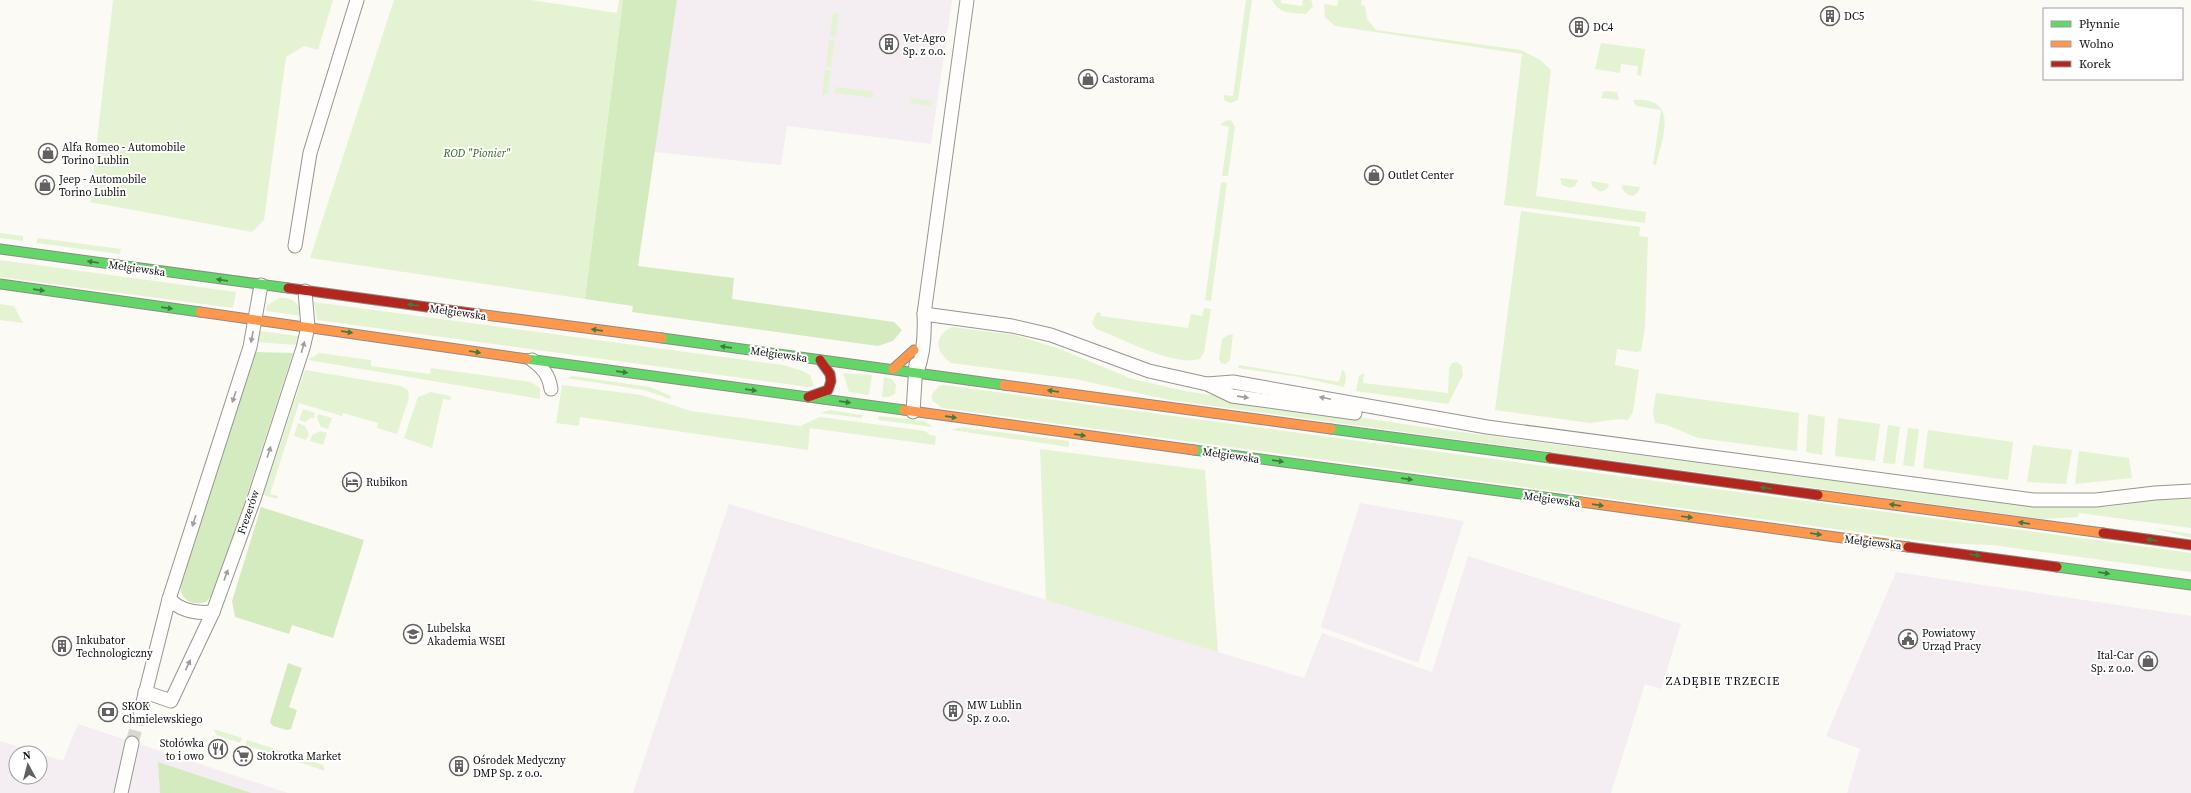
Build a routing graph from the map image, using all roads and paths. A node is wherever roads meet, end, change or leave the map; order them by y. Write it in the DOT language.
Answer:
graph roads {
  1 [pos="357,0"];
  2 [pos="967,0"];
  3 [pos="295,246"];
  4 [pos="0,249"];
  5 [pos="0,284"];
  6 [pos="261,285"];
  7 [pos="305,291"];
  8 [pos="924,314"];
  9 [pos="255,320"];
  10 [pos="308,327"];
  11 [pos="914,350"];
  12 [pos="532,360"];
  13 [pos="820,360"];
  14 [pos="569,365"];
  15 [pos="893,369"];
  16 [pos="917,372"];
  17 [pos="807,397"];
  18 [pos="913,412"];
  19 [pos="2191,491"];
  20 [pos="2191,545"];
  21 [pos="2191,585"];
  22 [pos="169,599"];
  23 [pos="213,612"];
  24 [pos="145,692"];
  25 [pos="140,714"];
  26 [pos="132,743"];
  27 [pos="121,793"];
  1 -- 3 [label="street"];
  2 -- 8 [label="street"];
  6 -- 4 [label="main road, Mełgiewska, one-way"];
  5 -- 9 [label="main road, Mełgiewska, one-way"];
  6 -- 7 [label="main road, Mełgiewska"];
  6 -- 9 [label="street"];
  7 -- 10 [label="street, Frezerów"];
  13 -- 7 [label="main road, Mełgiewska, one-way"];
  8 -- 11 [label="street"];
  8 -- 16 [label="street"];
  8 -- 19 [label="street"];
  9 -- 10 [label="main road, Mełgiewska"];
  9 -- 22 [label="street, one-way"];
  10 -- 12 [label="main road, Mełgiewska, one-way"];
  23 -- 10 [label="street, Frezerów, one-way"];
  11 -- 15 [label="main road"];
  11 -- 16 [label="street"];
  12 -- 14 [label="main road, Mełgiewska"];
  12 -- 14 [label="street"];
  13 -- 15 [label="main road, Mełgiewska"];
  13 -- 17 [label="main road"];
  14 -- 17 [label="main road, Mełgiewska, one-way"];
  15 -- 16 [label="main road, Mełgiewska"];
  16 -- 18 [label="street"];
  20 -- 16 [label="main road, Mełgiewska, one-way"];
  17 -- 18 [label="main road, Mełgiewska, one-way"];
  18 -- 21 [label="main road, Mełgiewska, one-way"];
  22 -- 23 [label="street"];
  22 -- 24 [label="street"];
  24 -- 23 [label="street, Frezerów, one-way"];
  24 -- 25 [label="street"];
  26 -- 27 [label="street"];
}
